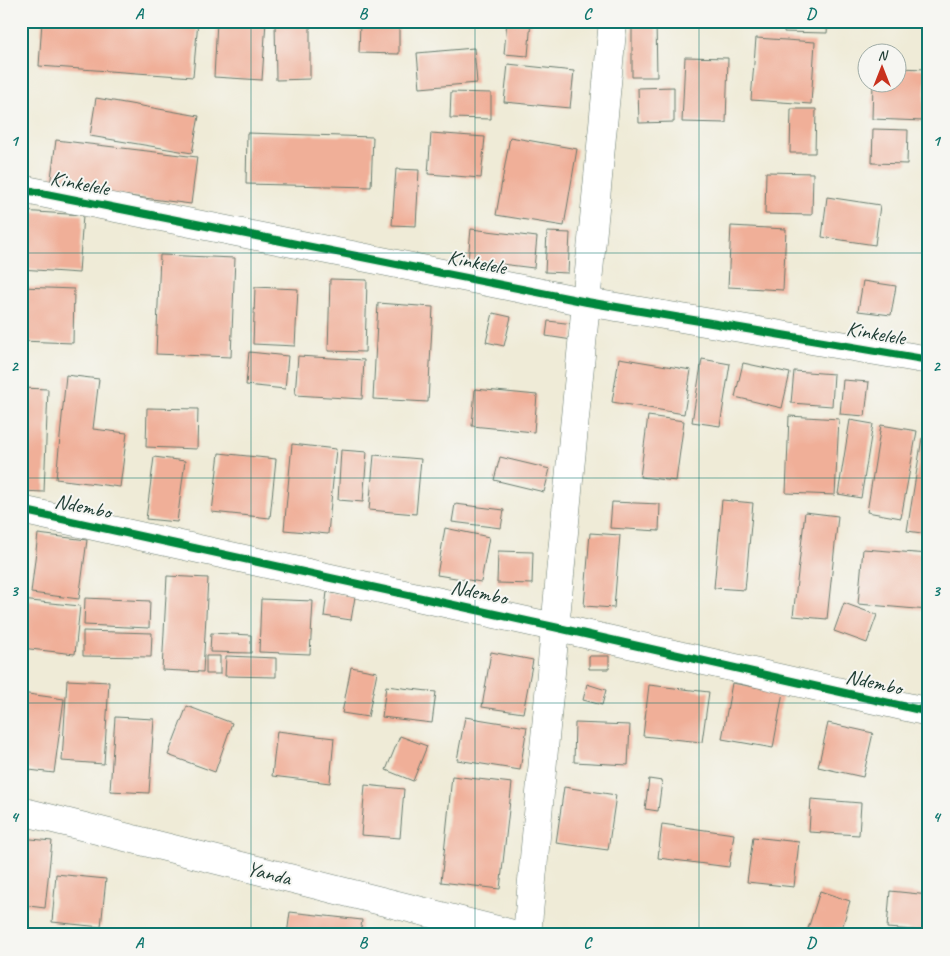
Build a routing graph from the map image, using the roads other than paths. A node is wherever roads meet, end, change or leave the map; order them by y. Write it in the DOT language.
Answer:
graph roads {
  1 [pos="613,21"];
  2 [pos="21,189"];
  3 [pos="587,302"];
  4 [pos="929,360"];
  5 [pos="21,510"];
  6 [pos="554,627"];
  7 [pos="929,712"];
  8 [pos="21,811"];
  9 [pos="517,935"];
  10 [pos="527,935"];
  1 -- 3 [label="street"];
  2 -- 3 [label="street, Kinkelele"];
  3 -- 4 [label="street, Kinkelele"];
  3 -- 6 [label="street"];
  5 -- 6 [label="street, Ndembo"];
  6 -- 7 [label="street, Ndembo"];
  6 -- 10 [label="street"];
  8 -- 9 [label="street, Yanda"];
}
